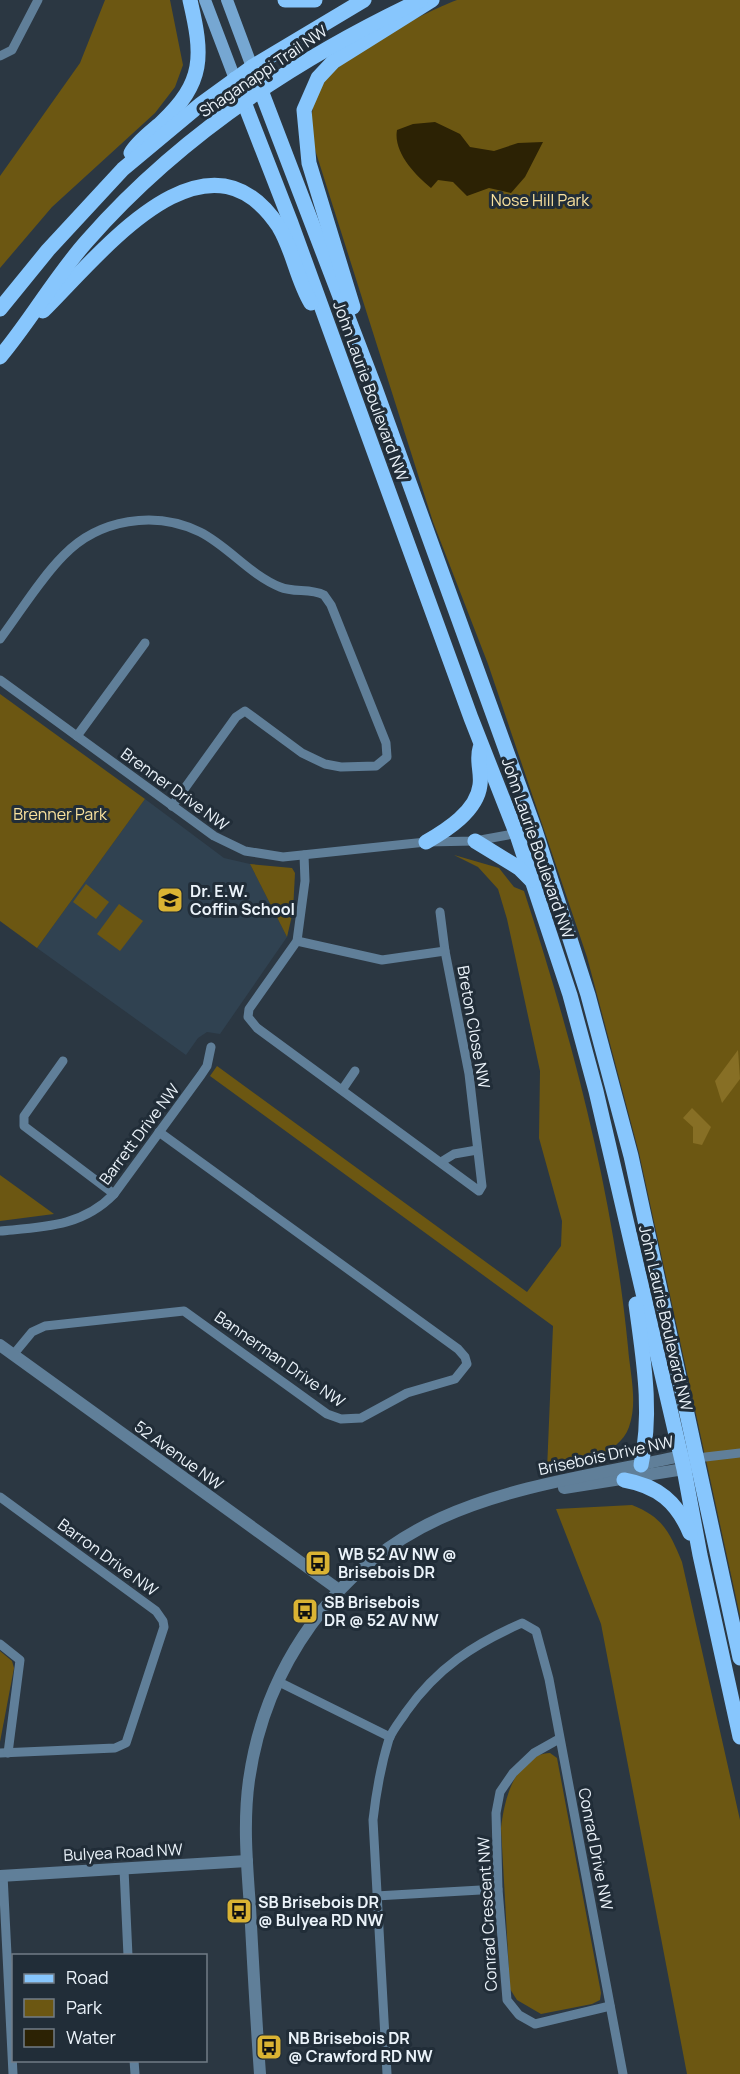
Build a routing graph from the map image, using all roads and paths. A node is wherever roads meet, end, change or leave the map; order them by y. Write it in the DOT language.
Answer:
graph roads {
  1 [pos="38,0"];
  2 [pos="190,0"];
  3 [pos="205,0"];
  4 [pos="228,0"];
  5 [pos="285,0"];
  6 [pos="315,0"];
  7 [pos="364,0"];
  8 [pos="421,0"];
  9 [pos="432,0"];
  10 [pos="0,56"];
  11 [pos="252,67"];
  12 [pos="235,79"];
  13 [pos="261,91"];
  14 [pos="244,102"];
  15 [pos="123,169"];
  16 [pos="0,309"];
  17 [pos="13,341"];
  18 [pos="334,345"];
  19 [pos="0,357"];
  20 [pos="375,388"];
  21 [pos="0,639"];
  22 [pos="145,643"];
  23 [pos="0,680"];
  24 [pos="77,736"];
  25 [pos="482,742"];
  26 [pos="172,806"];
  27 [pos="536,830"];
  28 [pos="517,835"];
  29 [pos="475,840"];
  30 [pos="426,842"];
  31 [pos="304,855"];
  32 [pos="533,881"];
  33 [pos="440,912"];
  34 [pos="297,941"];
  35 [pos="445,951"];
  36 [pos="211,1047"];
  37 [pos="63,1061"];
  38 [pos="356,1071"];
  39 [pos="342,1090"];
  40 [pos="159,1132"];
  41 [pos="477,1150"];
  42 [pos="441,1162"];
  43 [pos="114,1194"];
  44 [pos="0,1231"];
  45 [pos="629,1241"];
  46 [pos="0,1346"];
  47 [pos="13,1355"];
  48 [pos="740,1454"];
  49 [pos="697,1458"];
  50 [pos="683,1462"];
  51 [pos="641,1465"];
  52 [pos="624,1480"];
  53 [pos="521,1492"];
  54 [pos="0,1497"];
  55 [pos="700,1555"];
  56 [pos="339,1590"];
  57 [pos="0,1644"];
  58 [pos="740,1658"];
  59 [pos="278,1681"];
  60 [pos="390,1737"];
  61 [pos="740,1737"];
  62 [pos="560,1739"];
  63 [pos="4,1753"];
  64 [pos="247,1861"];
  65 [pos="124,1869"];
  66 [pos="2,1876"];
  67 [pos="498,1889"];
  68 [pos="376,1896"];
  69 [pos="128,1954"];
  70 [pos="610,2006"];
  71 [pos="12,2056"];
  72 [pos="260,2074"];
  73 [pos="387,2074"];
  74 [pos="623,2074"];
  1 -- 10 [label="street"];
  2 -- 15 [label="main road"];
  3 -- 12 [label="main road, John Laurie Boulevard NW"];
  4 -- 11 [label="main road, John Laurie Boulevard NW"];
  5 -- 6 [label="main road"];
  7 -- 11 [label="main road, Shaganappi Trail NW"];
  8 -- 13 [label="main road, Shaganappi Trail NW"];
  9 -- 20 [label="main road"];
  11 -- 12 [label="main road, Shaganappi Trail NW"];
  11 -- 13 [label="main road, John Laurie Boulevard NW"];
  12 -- 14 [label="main road, John Laurie Boulevard NW"];
  12 -- 15 [label="main road, Shaganappi Trail NW"];
  13 -- 14 [label="main road, Shaganappi Trail NW"];
  13 -- 20 [label="main road, John Laurie Boulevard NW"];
  14 -- 17 [label="main road, Shaganappi Trail NW"];
  14 -- 18 [label="main road, John Laurie Boulevard NW"];
  15 -- 16 [label="main road, Shaganappi Trail NW"];
  17 -- 18 [label="main road"];
  17 -- 19 [label="main road, Shaganappi Trail NW"];
  18 -- 25 [label="main road, John Laurie Boulevard NW"];
  20 -- 27 [label="main road, John Laurie Boulevard NW"];
  21 -- 26 [label="street"];
  22 -- 24 [label="street"];
  23 -- 24 [label="street, Brenner Drive NW"];
  24 -- 26 [label="street, Brenner Drive NW"];
  25 -- 28 [label="main road, John Laurie Boulevard NW"];
  25 -- 30 [label="main road"];
  26 -- 31 [label="street, Brenner Drive NW"];
  27 -- 28 [label="street, Brenner Drive NW"];
  27 -- 49 [label="main road, John Laurie Boulevard NW"];
  28 -- 29 [label="street, Brenner Drive NW"];
  28 -- 32 [label="main road, John Laurie Boulevard NW"];
  29 -- 30 [label="street, Brenner Drive NW"];
  29 -- 32 [label="main road"];
  30 -- 31 [label="street, Brenner Drive NW"];
  31 -- 34 [label="street, Breton Close NW"];
  32 -- 45 [label="main road, John Laurie Boulevard NW"];
  33 -- 35 [label="street"];
  34 -- 35 [label="street, Breton Close NW"];
  34 -- 39 [label="street, Breton Close NW"];
  35 -- 41 [label="street, Breton Close NW"];
  36 -- 40 [label="street, Barrett Drive NW"];
  37 -- 43 [label="street"];
  38 -- 39 [label="street"];
  39 -- 42 [label="street, Breton Close NW"];
  40 -- 43 [label="street, Barrett Drive NW"];
  40 -- 47 [label="street, Bannerman Drive NW"];
  41 -- 42 [label="street"];
  41 -- 42 [label="street, Breton Close NW"];
  43 -- 44 [label="street, Barrett Drive NW"];
  45 -- 50 [label="main road, John Laurie Boulevard NW"];
  45 -- 51 [label="main road"];
  46 -- 47 [label="street, 52 Avenue NW"];
  47 -- 56 [label="street, 52 Avenue NW"];
  48 -- 49 [label="street"];
  49 -- 50 [label="street, Brisebois Drive NW"];
  49 -- 58 [label="main road, John Laurie Boulevard NW"];
  50 -- 51 [label="street, Brisebois Drive NW"];
  50 -- 52 [label="street, Brisebois Drive NW"];
  50 -- 55 [label="main road, John Laurie Boulevard NW"];
  51 -- 53 [label="street, Brisebois Drive NW"];
  52 -- 53 [label="street, Brisebois Drive NW"];
  52 -- 55 [label="main road"];
  53 -- 56 [label="street, Brisebois Drive NW"];
  54 -- 63 [label="street, Barron Drive NW"];
  55 -- 61 [label="main road, John Laurie Boulevard NW"];
  56 -- 59 [label="street, Brisebois Drive NW"];
  57 -- 63 [label="street"];
  59 -- 60 [label="street"];
  59 -- 64 [label="street, Brisebois Drive NW"];
  60 -- 62 [label="street, Conrad Drive NW"];
  60 -- 68 [label="street"];
  62 -- 67 [label="street, Conrad Crescent NW"];
  62 -- 70 [label="street, Conrad Drive NW"];
  64 -- 65 [label="street, Bulyea Road NW"];
  64 -- 72 [label="street, Brisebois Drive NW"];
  65 -- 66 [label="street, Bulyea Road NW"];
  65 -- 69 [label="street"];
  66 -- 71 [label="street"];
  67 -- 68 [label="street"];
  67 -- 70 [label="street, Conrad Crescent NW"];
  68 -- 73 [label="street"];
  70 -- 74 [label="street, Conrad Drive NW"];
}
